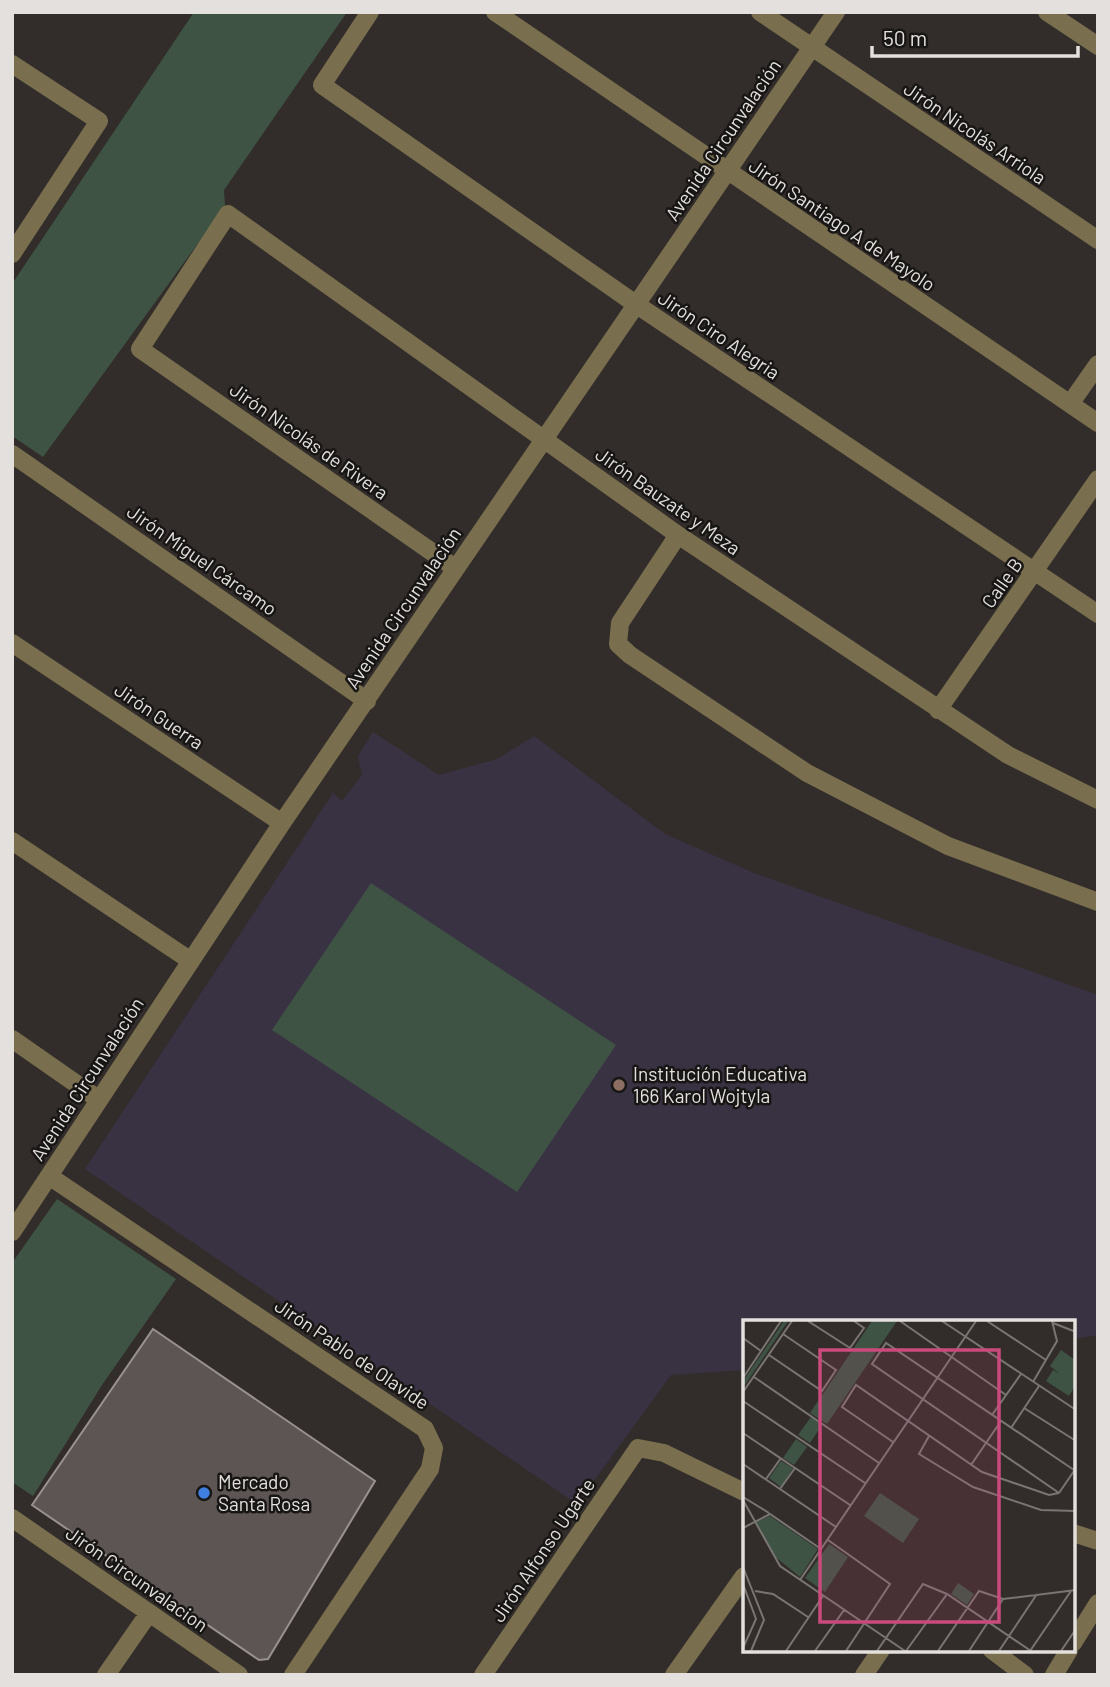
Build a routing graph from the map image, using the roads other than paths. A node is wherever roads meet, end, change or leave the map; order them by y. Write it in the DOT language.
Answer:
graph roads {
  1 [pos="370,12"];
  2 [pos="495,12"];
  3 [pos="760,12"];
  4 [pos="836,12"];
  5 [pos="1047,12"];
  6 [pos="1098,46"];
  7 [pos="811,48"];
  8 [pos="12,64"];
  9 [pos="726,172"];
  10 [pos="1098,240"];
  11 [pos="13,255"];
  12 [pos="637,305"];
  13 [pos="139,349"];
  14 [pos="1098,364"];
  15 [pos="1070,404"];
  16 [pos="1098,422"];
  17 [pos="542,439"];
  18 [pos="12,454"];
  19 [pos="1098,480"];
  20 [pos="678,535"];
  21 [pos="455,568"];
  22 [pos="1037,571"];
  23 [pos="1098,614"];
  24 [pos="12,643"];
  25 [pos="367,701"];
  26 [pos="938,710"];
  27 [pos="1098,800"];
  28 [pos="282,823"];
  29 [pos="12,841"];
  30 [pos="1098,902"];
  31 [pos="191,961"];
  32 [pos="12,1039"];
  33 [pos="98,1099"];
  34 [pos="49,1176"];
  35 [pos="12,1232"];
  36 [pos="743,1492"];
  37 [pos="14,1525"];
  38 [pos="1075,1534"];
  39 [pos="1098,1541"];
  40 [pos="743,1577"];
  41 [pos="1098,1603"];
  42 [pos="149,1613"];
  43 [pos="1075,1640"];
  44 [pos="880,1652"];
  45 [pos="995,1652"];
  46 [pos="1068,1652"];
  47 [pos="106,1675"];
  48 [pos="239,1675"];
  49 [pos="293,1675"];
  50 [pos="483,1675"];
  51 [pos="674,1675"];
  52 [pos="864,1675"];
  53 [pos="1026,1675"];
  54 [pos="1054,1675"];
  1 -- 12 [label="street, Jirón Ciro Alegria"];
  2 -- 9 [label="street, Jirón Santiago A de Mayolo"];
  3 -- 7 [label="street, Jirón Nicolás Arriola"];
  4 -- 7 [label="street, Avenida Circunvalación"];
  5 -- 6 [label="street"];
  7 -- 9 [label="street, Avenida Circunvalación"];
  7 -- 10 [label="street, Jirón Nicolás Arriola"];
  8 -- 11 [label="street"];
  9 -- 12 [label="street, Avenida Circunvalación"];
  9 -- 15 [label="street, Jirón Santiago A de Mayolo"];
  12 -- 17 [label="street, Avenida Circunvalación"];
  12 -- 22 [label="street, Jirón Ciro Alegria"];
  13 -- 17 [label="street, Jirón Bauzate y Meza"];
  13 -- 21 [label="street, Jirón Nicolás de Rivera"];
  14 -- 15 [label="street"];
  15 -- 16 [label="street, Jirón Santiago A de Mayolo"];
  17 -- 20 [label="street, Jirón Bauzate y Meza"];
  17 -- 21 [label="street, Avenida Circunvalación"];
  18 -- 25 [label="street, Jirón Miguel Cárcamo"];
  19 -- 22 [label="street, Calle B"];
  20 -- 26 [label="street, Jirón Bauzate y Meza"];
  20 -- 30 [label="street"];
  21 -- 25 [label="street, Avenida Circunvalación"];
  22 -- 23 [label="street, Jirón Ciro Alegria"];
  22 -- 26 [label="street, Calle B"];
  24 -- 28 [label="street, Jirón Guerra"];
  25 -- 28 [label="street, Avenida Circunvalación"];
  26 -- 27 [label="street, Jirón Bauzate y Meza"];
  28 -- 31 [label="street, Avenida Circunvalación"];
  29 -- 31 [label="street"];
  31 -- 33 [label="street, Avenida Circunvalación"];
  32 -- 33 [label="street"];
  33 -- 34 [label="street, Avenida Circunvalación"];
  34 -- 35 [label="street, Avenida Circunvalación"];
  34 -- 49 [label="street, Jirón Pablo de Olavide"];
  36 -- 50 [label="street, Jirón Alfonso Ugarte"];
  37 -- 42 [label="street, Jirón Circunvalacion"];
  38 -- 39 [label="street"];
  40 -- 51 [label="street"];
  41 -- 43 [label="street"];
  42 -- 47 [label="street"];
  42 -- 48 [label="street, Jirón Circunvalacion"];
  44 -- 52 [label="street"];
  45 -- 53 [label="street"];
  46 -- 54 [label="street"];
}
